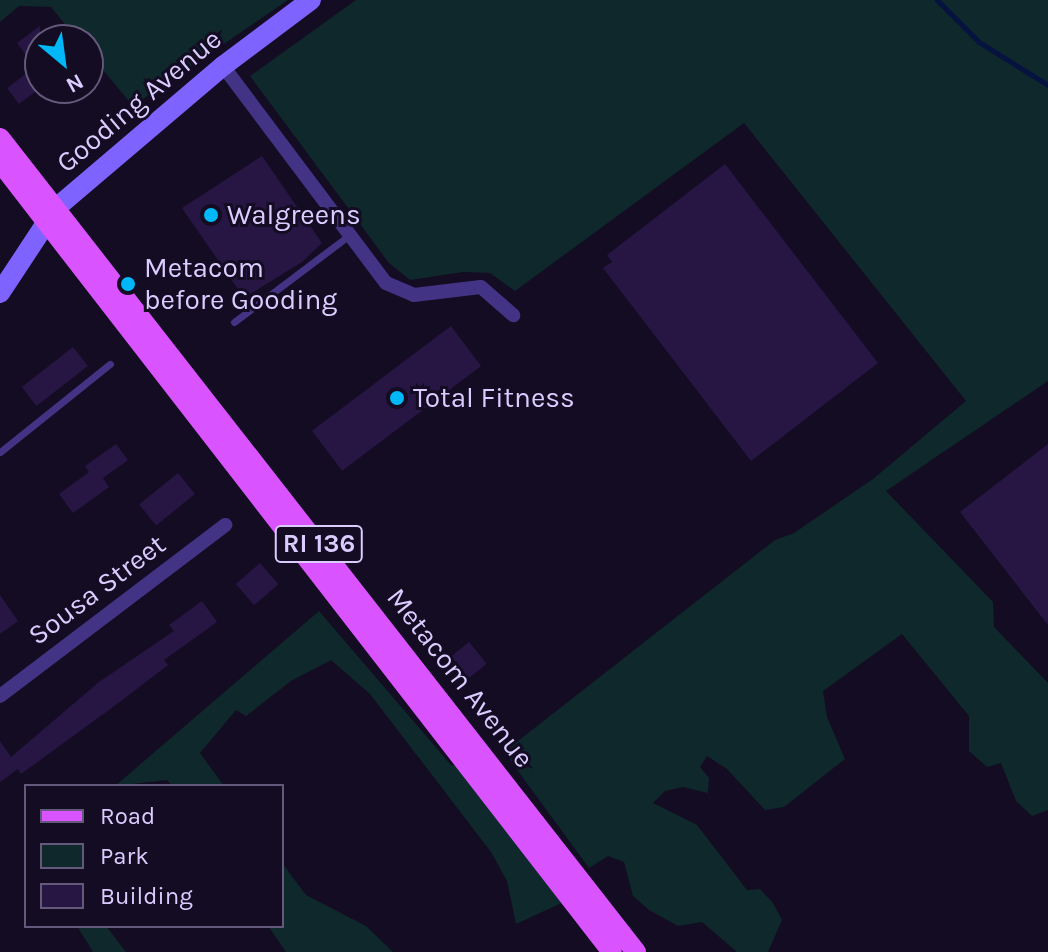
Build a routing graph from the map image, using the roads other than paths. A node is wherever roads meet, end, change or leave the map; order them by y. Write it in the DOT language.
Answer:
graph roads {
  1 [pos="311,0"];
  2 [pos="223,66"];
  3 [pos="0,138"];
  4 [pos="0,162"];
  5 [pos="52,215"];
  6 [pos="348,236"];
  7 [pos="0,293"];
  8 [pos="513,315"];
  9 [pos="234,322"];
  10 [pos="110,364"];
  11 [pos="0,452"];
  12 [pos="225,525"];
  13 [pos="0,696"];
  14 [pos="485,755"];
  15 [pos="468,768"];
  16 [pos="612,952"];
  17 [pos="636,952"];
  1 -- 2 [label="main road, Gooding Avenue"];
  2 -- 5 [label="main road, Gooding Avenue"];
  2 -- 6 [label="street"];
  3 -- 5 [label="main road, Metacom Avenue / RI 136"];
  4 -- 5 [label="main road, Metacom Avenue / RI 136"];
  5 -- 7 [label="main road, Gooding Avenue"];
  5 -- 14 [label="main road, Metacom Avenue / RI 136"];
  5 -- 15 [label="main road, Metacom Avenue / RI 136"];
  6 -- 8 [label="street"];
  6 -- 9 [label="lane"];
  10 -- 11 [label="lane"];
  12 -- 13 [label="street, Sousa Street"];
  14 -- 15 [label="lane"];
  14 -- 17 [label="main road, Metacom Avenue / RI 136"];
  15 -- 16 [label="main road, Metacom Avenue / RI 136"];
}
